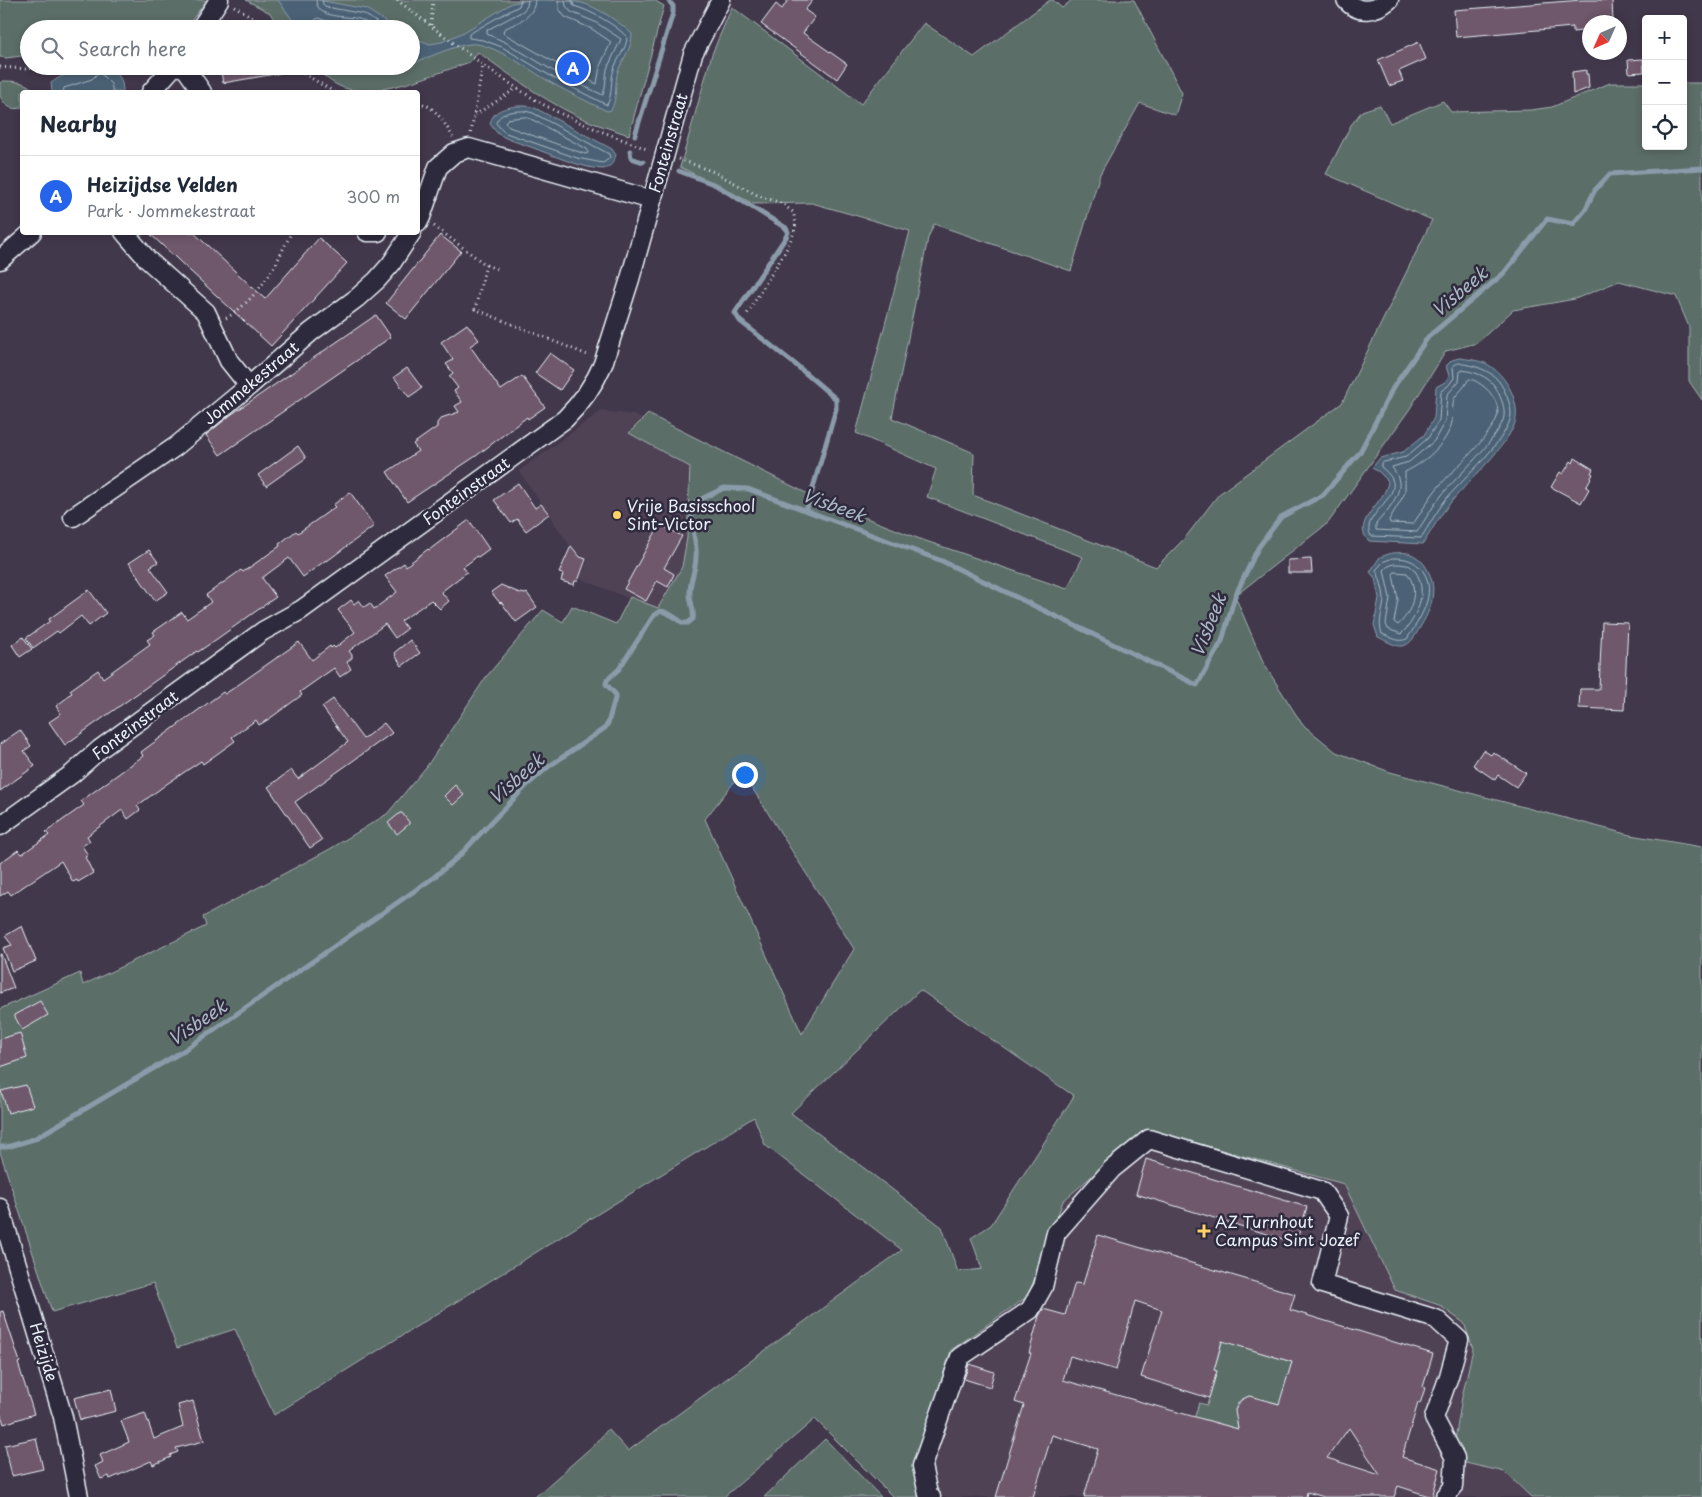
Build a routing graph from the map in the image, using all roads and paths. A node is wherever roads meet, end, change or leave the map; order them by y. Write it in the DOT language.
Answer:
graph roads {
  1 [pos="397,0"];
  2 [pos="433,0"];
  3 [pos="722,0"];
  4 [pos="1346,0"];
  5 [pos="1389,0"];
  6 [pos="226,2"];
  7 [pos="209,20"];
  8 [pos="257,20"];
  9 [pos="431,26"];
  10 [pos="483,64"];
  11 [pos="0,67"];
  12 [pos="20,69"];
  13 [pos="166,75"];
  14 [pos="190,75"];
  15 [pos="306,75"];
  16 [pos="517,88"];
  17 [pos="153,90"];
  18 [pos="201,90"];
  19 [pos="331,90"];
  20 [pos="420,103"];
  21 [pos="474,116"];
  22 [pos="644,147"];
  23 [pos="469,150"];
  24 [pos="676,158"];
  25 [pos="652,200"];
  26 [pos="420,217"];
  27 [pos="420,221"];
  28 [pos="29,235"];
  29 [pos="127,235"];
  30 [pos="290,235"];
  31 [pos="410,235"];
  32 [pos="0,260"];
  33 [pos="486,265"];
  34 [pos="497,269"];
  35 [pos="747,314"];
  36 [pos="211,323"];
  37 [pos="593,360"];
  38 [pos="249,386"];
  39 [pos="73,517"];
  40 [pos="0,826"];
  41 [pos="0,1208"];
  42 [pos="79,1497"];
  43 [pos="931,1497"];
  44 [pos="1445,1497"];
  1 -- 9 [label="path"];
  2 -- 9 [label="path"];
  3 -- 25 [label="street, Fonteinstraat"];
  4 -- 5 [label="street"];
  6 -- 7 [label="street"];
  6 -- 8 [label="path"];
  9 -- 10 [label="path"];
  10 -- 16 [label="path"];
  10 -- 21 [label="path"];
  11 -- 12 [label="path"];
  13 -- 17 [label="street"];
  14 -- 18 [label="street"];
  15 -- 19 [label="path"];
  16 -- 21 [label="path"];
  16 -- 22 [label="path"];
  20 -- 23 [label="path"];
  21 -- 23 [label="path"];
  23 -- 25 [label="street"];
  23 -- 26 [label="street"];
  24 -- 35 [label="path"];
  25 -- 40 [label="street, Fonteinstraat"];
  27 -- 33 [label="path"];
  28 -- 32 [label="street"];
  29 -- 36 [label="street"];
  30 -- 36 [label="path"];
  31 -- 38 [label="street, Jommekestraat"];
  33 -- 34 [label="path"];
  33 -- 37 [label="path"];
  36 -- 38 [label="street"];
  38 -- 39 [label="street, Jommekestraat"];
  41 -- 42 [label="street, Heizijde"];
  43 -- 44 [label="street"];
}
